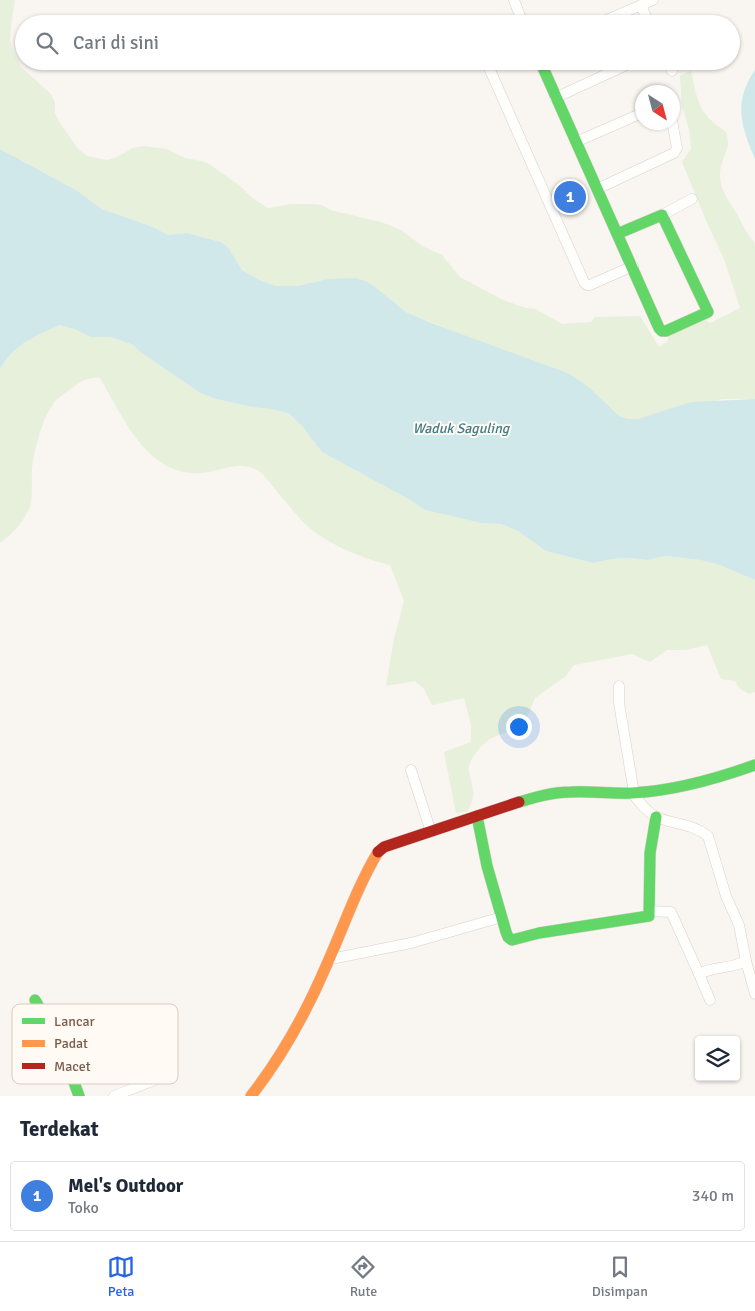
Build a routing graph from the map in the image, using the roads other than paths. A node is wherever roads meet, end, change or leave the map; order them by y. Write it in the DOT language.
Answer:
graph roads {
  1 [pos="527,0"];
  2 [pos="653,0"];
  3 [pos="515,3"];
  4 [pos="640,5"];
  5 [pos="618,15"];
  6 [pos="645,15"];
  7 [pos="490,70"];
  8 [pos="544,70"];
  9 [pos="616,70"];
  10 [pos="555,98"];
  11 [pos="635,116"];
  12 [pos="674,130"];
  13 [pos="576,142"];
  14 [pos="597,189"];
  15 [pos="692,199"];
  16 [pos="662,215"];
  17 [pos="617,234"];
  18 [pos="633,266"];
  19 [pos="619,686"];
  20 [pos="755,765"];
  21 [pos="411,770"];
  22 [pos="633,793"];
  23 [pos="477,816"];
  24 [pos="656,817"];
  25 [pos="431,832"];
  26 [pos="650,911"];
  27 [pos="502,917"];
  28 [pos="331,959"];
  29 [pos="746,961"];
  30 [pos="699,974"];
  31 [pos="753,978"];
  32 [pos="755,994"];
  33 [pos="35,1000"];
  34 [pos="710,1000"];
  35 [pos="37,1004"];
  36 [pos="75,1084"];
  37 [pos="144,1084"];
  38 [pos="79,1096"];
  39 [pos="114,1096"];
  40 [pos="251,1096"];
  1 -- 3 [label="street"];
  2 -- 4 [label="street"];
  4 -- 5 [label="street"];
  4 -- 6 [label="street"];
  7 -- 18 [label="street"];
  8 -- 10 [label="street"];
  9 -- 10 [label="street"];
  10 -- 13 [label="street"];
  11 -- 13 [label="street"];
  12 -- 14 [label="street"];
  13 -- 14 [label="street"];
  14 -- 17 [label="street"];
  15 -- 16 [label="street"];
  16 -- 17 [label="street"];
  16 -- 18 [label="street"];
  17 -- 18 [label="street"];
  19 -- 22 [label="street"];
  20 -- 22 [label="street"];
  21 -- 25 [label="street"];
  22 -- 23 [label="street"];
  22 -- 24 [label="street"];
  23 -- 25 [label="street"];
  23 -- 27 [label="street"];
  24 -- 26 [label="street"];
  24 -- 29 [label="street"];
  25 -- 28 [label="street"];
  26 -- 27 [label="street"];
  26 -- 30 [label="street"];
  27 -- 28 [label="street"];
  28 -- 40 [label="street"];
  29 -- 30 [label="street"];
  29 -- 31 [label="street"];
  30 -- 34 [label="street"];
  31 -- 32 [label="street"];
  33 -- 35 [label="street"];
  36 -- 38 [label="street"];
  37 -- 39 [label="street"];
}
